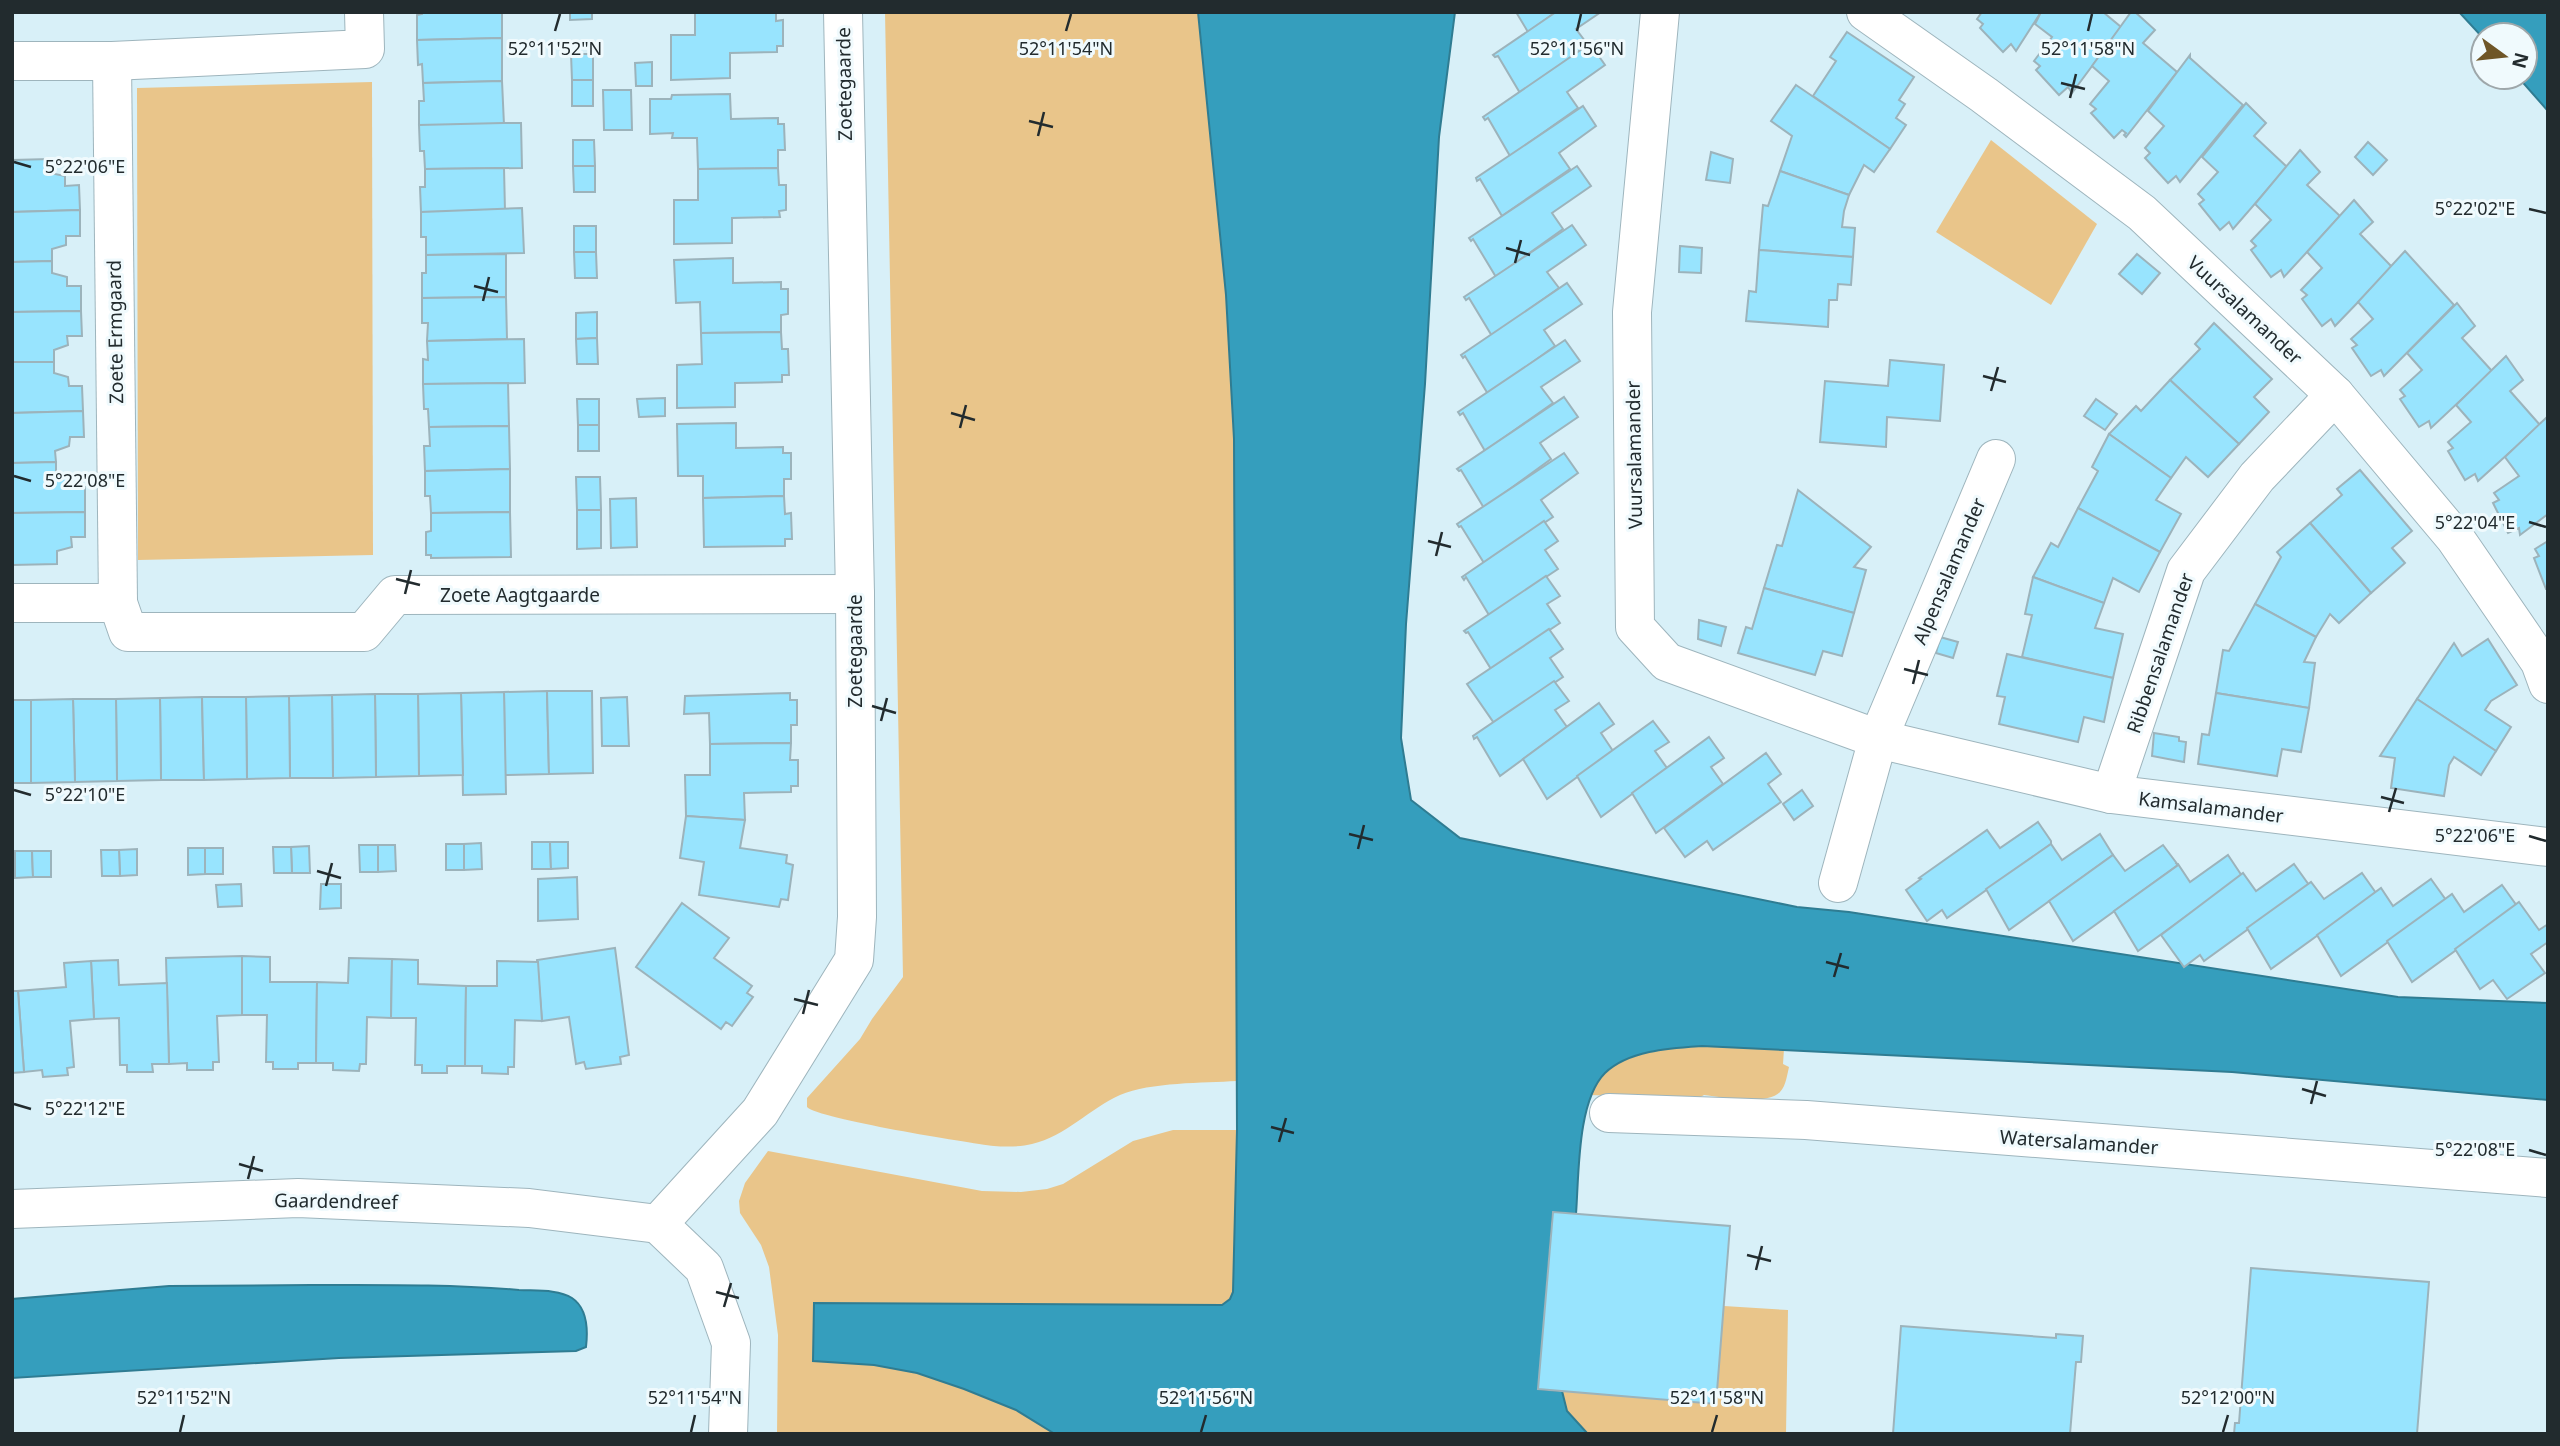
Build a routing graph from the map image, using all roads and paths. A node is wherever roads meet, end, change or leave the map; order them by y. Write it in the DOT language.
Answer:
graph roads {
  1 [pos="364,12"];
  2 [pos="843,12"];
  3 [pos="1660,12"];
  4 [pos="1866,12"];
  5 [pos="12,61"];
  6 [pos="112,61"];
  7 [pos="2334,395"];
  8 [pos="1996,459"];
  9 [pos="855,594"];
  10 [pos="12,603"];
  11 [pos="118,603"];
  12 [pos="2548,684"];
  13 [pos="1878,739"];
  14 [pos="2111,794"];
  15 [pos="2548,847"];
  16 [pos="1838,883"];
  17 [pos="1609,1113"];
  18 [pos="2548,1178"];
  19 [pos="12,1209"];
  20 [pos="658,1224"];
  21 [pos="728,1434"];
  1 -- 6 [label="street"];
  2 -- 9 [label="street, Zoetegaarde"];
  3 -- 13 [label="street, Vuursalamander"];
  4 -- 7 [label="street, Vuursalamander"];
  5 -- 6 [label="street"];
  6 -- 11 [label="street, Zoete Ermgaard"];
  7 -- 12 [label="street, Vuursalamander"];
  7 -- 14 [label="street, Ribbensalamander"];
  8 -- 13 [label="street, Alpensalamander"];
  9 -- 11 [label="street, Zoete Aagtgaarde"];
  9 -- 20 [label="street, Zoetegaarde"];
  10 -- 11 [label="street"];
  13 -- 14 [label="street, Kamsalamander"];
  13 -- 16 [label="street, Alpensalamander"];
  14 -- 15 [label="street, Kamsalamander"];
  17 -- 18 [label="street, Watersalamander"];
  19 -- 20 [label="street, Gaardendreef"];
  20 -- 21 [label="street"];
}
